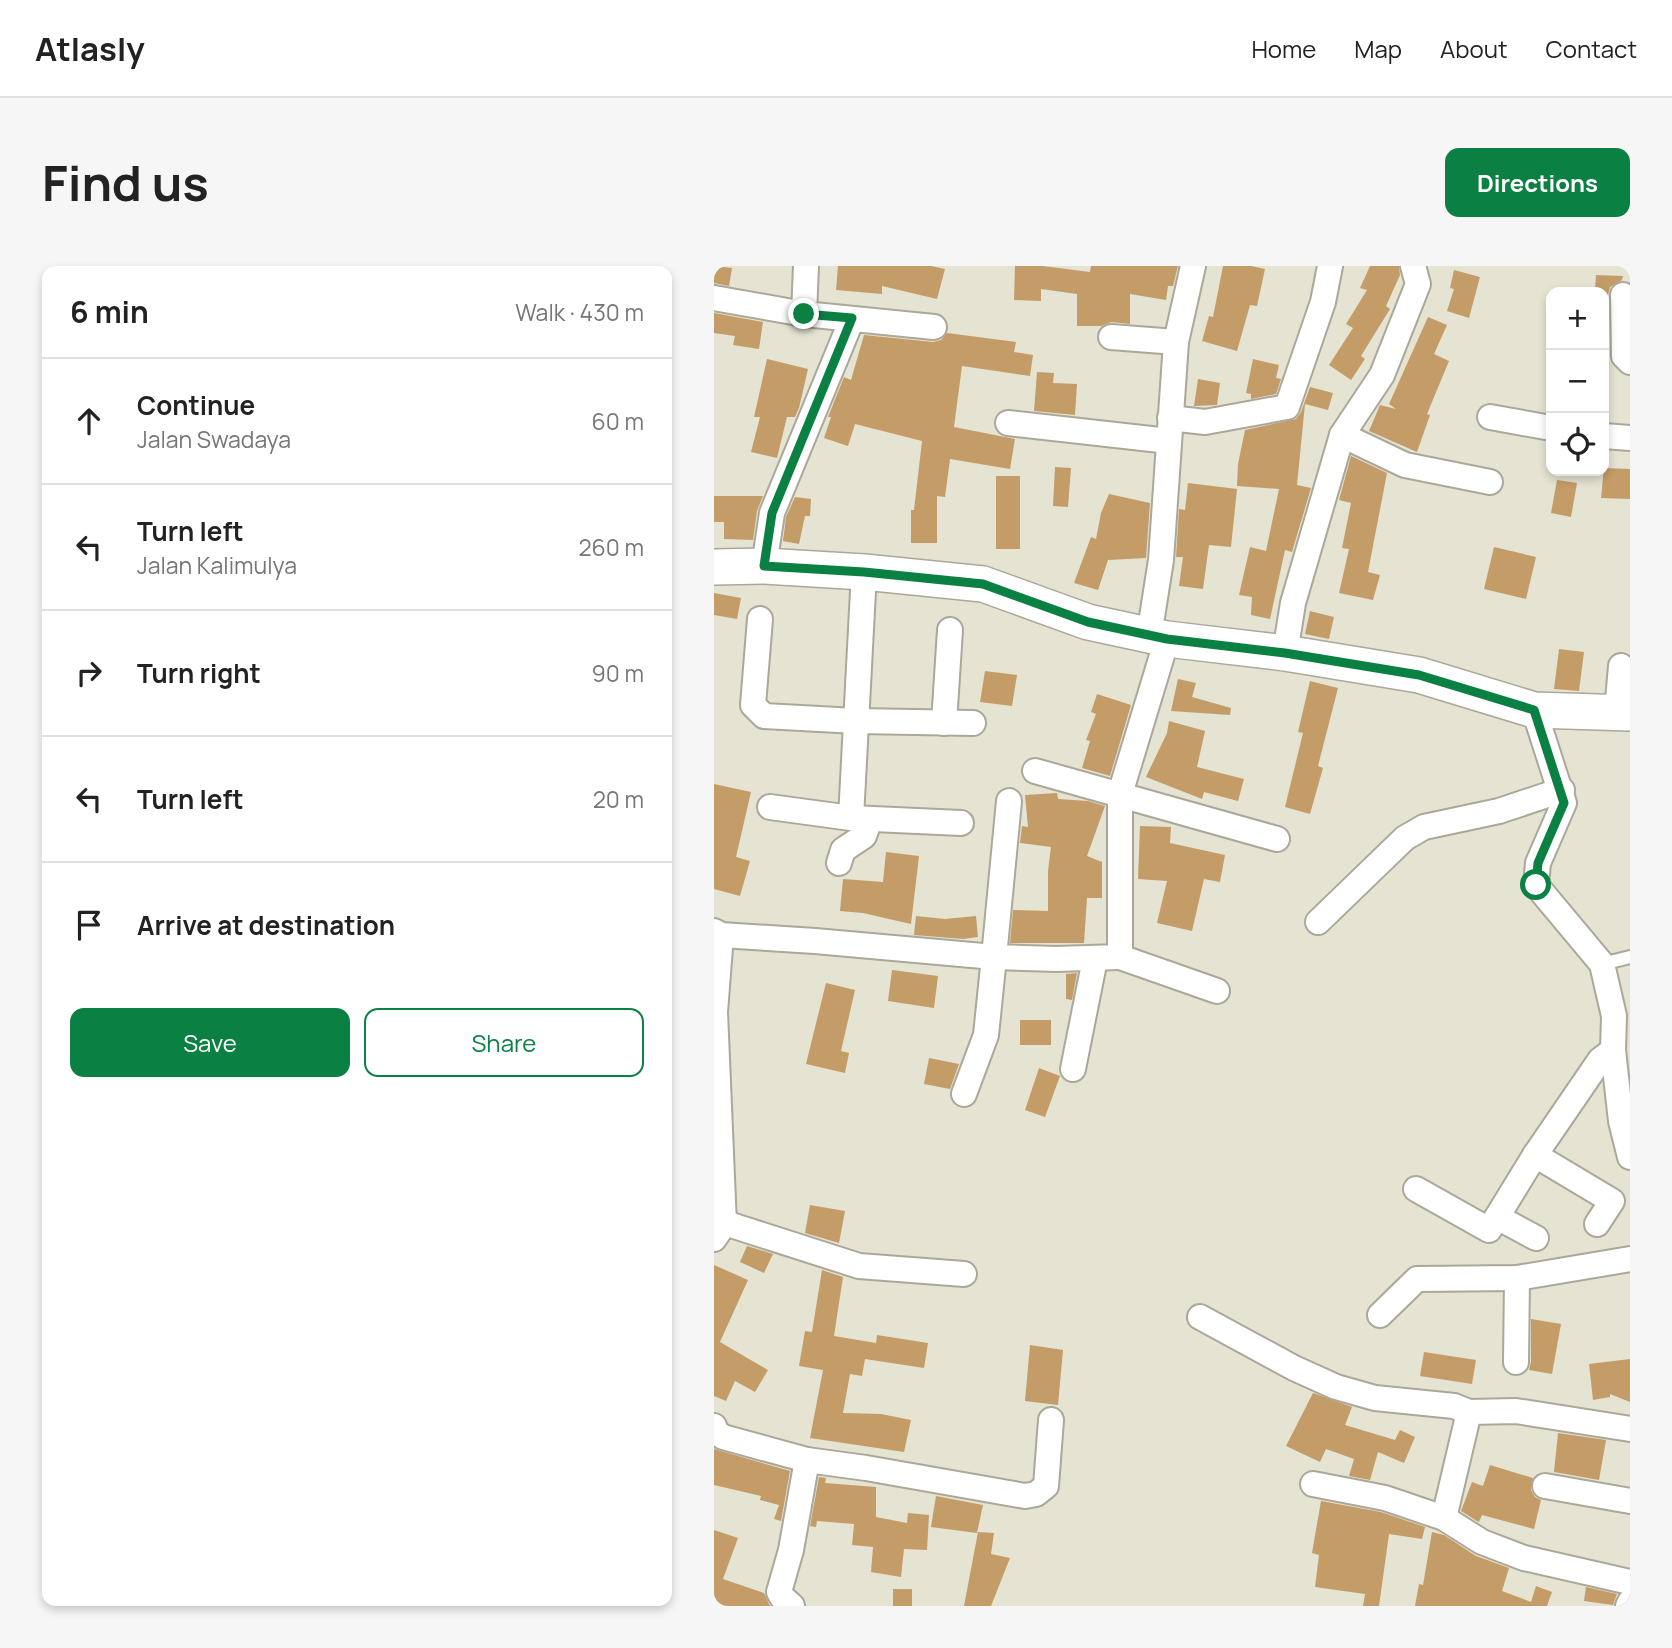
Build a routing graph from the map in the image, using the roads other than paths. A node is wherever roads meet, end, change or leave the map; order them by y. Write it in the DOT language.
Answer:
graph roads {
  1 [pos="806,266"];
  2 [pos="1193,266"];
  3 [pos="1330,266"];
  4 [pos="1413,266"];
  5 [pos="1623,295"];
  6 [pos="714,298"];
  7 [pos="804,314"];
  8 [pos="852,318"];
  9 [pos="934,327"];
  10 [pos="1111,337"];
  11 [pos="1176,342"];
  12 [pos="1630,362"];
  13 [pos="1490,417"];
  14 [pos="1007,423"];
  15 [pos="1546,427"];
  16 [pos="1170,430"];
  17 [pos="1342,435"];
  18 [pos="1609,436"];
  19 [pos="1630,438"];
  20 [pos="1490,482"];
  21 [pos="764,566"];
  22 [pos="714,567"];
  23 [pos="864,572"];
  24 [pos="760,619"];
  25 [pos="950,630"];
  26 [pos="1158,638"];
  27 [pos="1285,653"];
  28 [pos="1620,666"];
  29 [pos="1534,710"];
  30 [pos="1624,712"];
  31 [pos="856,721"];
  32 [pos="944,723"];
  33 [pos="973,723"];
  34 [pos="1035,771"];
  35 [pos="1562,790"];
  36 [pos="1120,794"];
  37 [pos="1009,801"];
  38 [pos="770,807"];
  39 [pos="861,818"];
  40 [pos="961,823"];
  41 [pos="1277,839"];
  42 [pos="839,863"];
  43 [pos="1318,922"];
  44 [pos="717,933"];
  45 [pos="994,957"];
  46 [pos="1120,957"];
  47 [pos="1630,957"];
  48 [pos="1095,959"];
  49 [pos="1602,964"];
  50 [pos="1217,991"];
  51 [pos="1614,1050"];
  52 [pos="1073,1069"];
  53 [pos="964,1094"];
  54 [pos="1625,1122"];
  55 [pos="1535,1155"];
  56 [pos="1630,1157"];
  57 [pos="1416,1189"];
  58 [pos="1497,1217"];
  59 [pos="1597,1224"];
  60 [pos="719,1232"];
  61 [pos="1536,1238"];
  62 [pos="1630,1259"];
  63 [pos="964,1274"];
  64 [pos="1517,1279"];
  65 [pos="1380,1315"];
  66 [pos="1200,1317"];
  67 [pos="1516,1362"];
  68 [pos="1469,1412"];
  69 [pos="1051,1420"];
  70 [pos="714,1426"];
  71 [pos="1630,1429"];
  72 [pos="807,1460"];
  73 [pos="1313,1485"];
  74 [pos="1545,1486"];
  75 [pos="1630,1501"];
  76 [pos="1444,1518"];
  77 [pos="1630,1582"];
  78 [pos="792,1606"];
  1 -- 7 [label="street"];
  2 -- 11 [label="street"];
  3 -- 16 [label="street"];
  4 -- 17 [label="street"];
  5 -- 12 [label="street"];
  6 -- 7 [label="street"];
  7 -- 8 [label="street"];
  8 -- 9 [label="street"];
  8 -- 21 [label="street"];
  10 -- 11 [label="street"];
  11 -- 16 [label="street"];
  13 -- 15 [label="street"];
  14 -- 16 [label="street"];
  16 -- 26 [label="street"];
  17 -- 20 [label="street"];
  17 -- 27 [label="street"];
  18 -- 19 [label="street"];
  21 -- 22 [label="street"];
  21 -- 23 [label="street"];
  23 -- 26 [label="street"];
  23 -- 31 [label="street"];
  24 -- 31 [label="street"];
  25 -- 32 [label="street"];
  26 -- 27 [label="street"];
  26 -- 36 [label="street"];
  27 -- 29 [label="street"];
  28 -- 30 [label="street"];
  29 -- 30 [label="street"];
  29 -- 35 [label="street"];
  31 -- 32 [label="street"];
  31 -- 39 [label="street"];
  32 -- 33 [label="street"];
  34 -- 36 [label="street"];
  35 -- 43 [label="street"];
  35 -- 49 [label="street"];
  36 -- 41 [label="street"];
  36 -- 46 [label="street"];
  37 -- 45 [label="street"];
  38 -- 39 [label="street"];
  39 -- 40 [label="street"];
  39 -- 42 [label="street"];
  44 -- 45 [label="street"];
  44 -- 60 [label="street"];
  45 -- 48 [label="street"];
  45 -- 53 [label="street"];
  46 -- 48 [label="street"];
  46 -- 50 [label="street"];
  47 -- 49 [label="lane"];
  48 -- 52 [label="street"];
  49 -- 51 [label="street"];
  51 -- 54 [label="street"];
  51 -- 55 [label="street"];
  54 -- 56 [label="street"];
  55 -- 58 [label="street"];
  55 -- 59 [label="street"];
  57 -- 58 [label="street"];
  58 -- 61 [label="street"];
  60 -- 63 [label="street"];
  62 -- 64 [label="street"];
  64 -- 65 [label="street"];
  64 -- 67 [label="street"];
  66 -- 68 [label="street"];
  68 -- 71 [label="street"];
  68 -- 76 [label="street"];
  69 -- 72 [label="street"];
  70 -- 72 [label="street"];
  72 -- 78 [label="street"];
  73 -- 76 [label="street"];
  74 -- 75 [label="street"];
  76 -- 77 [label="street"];
}
